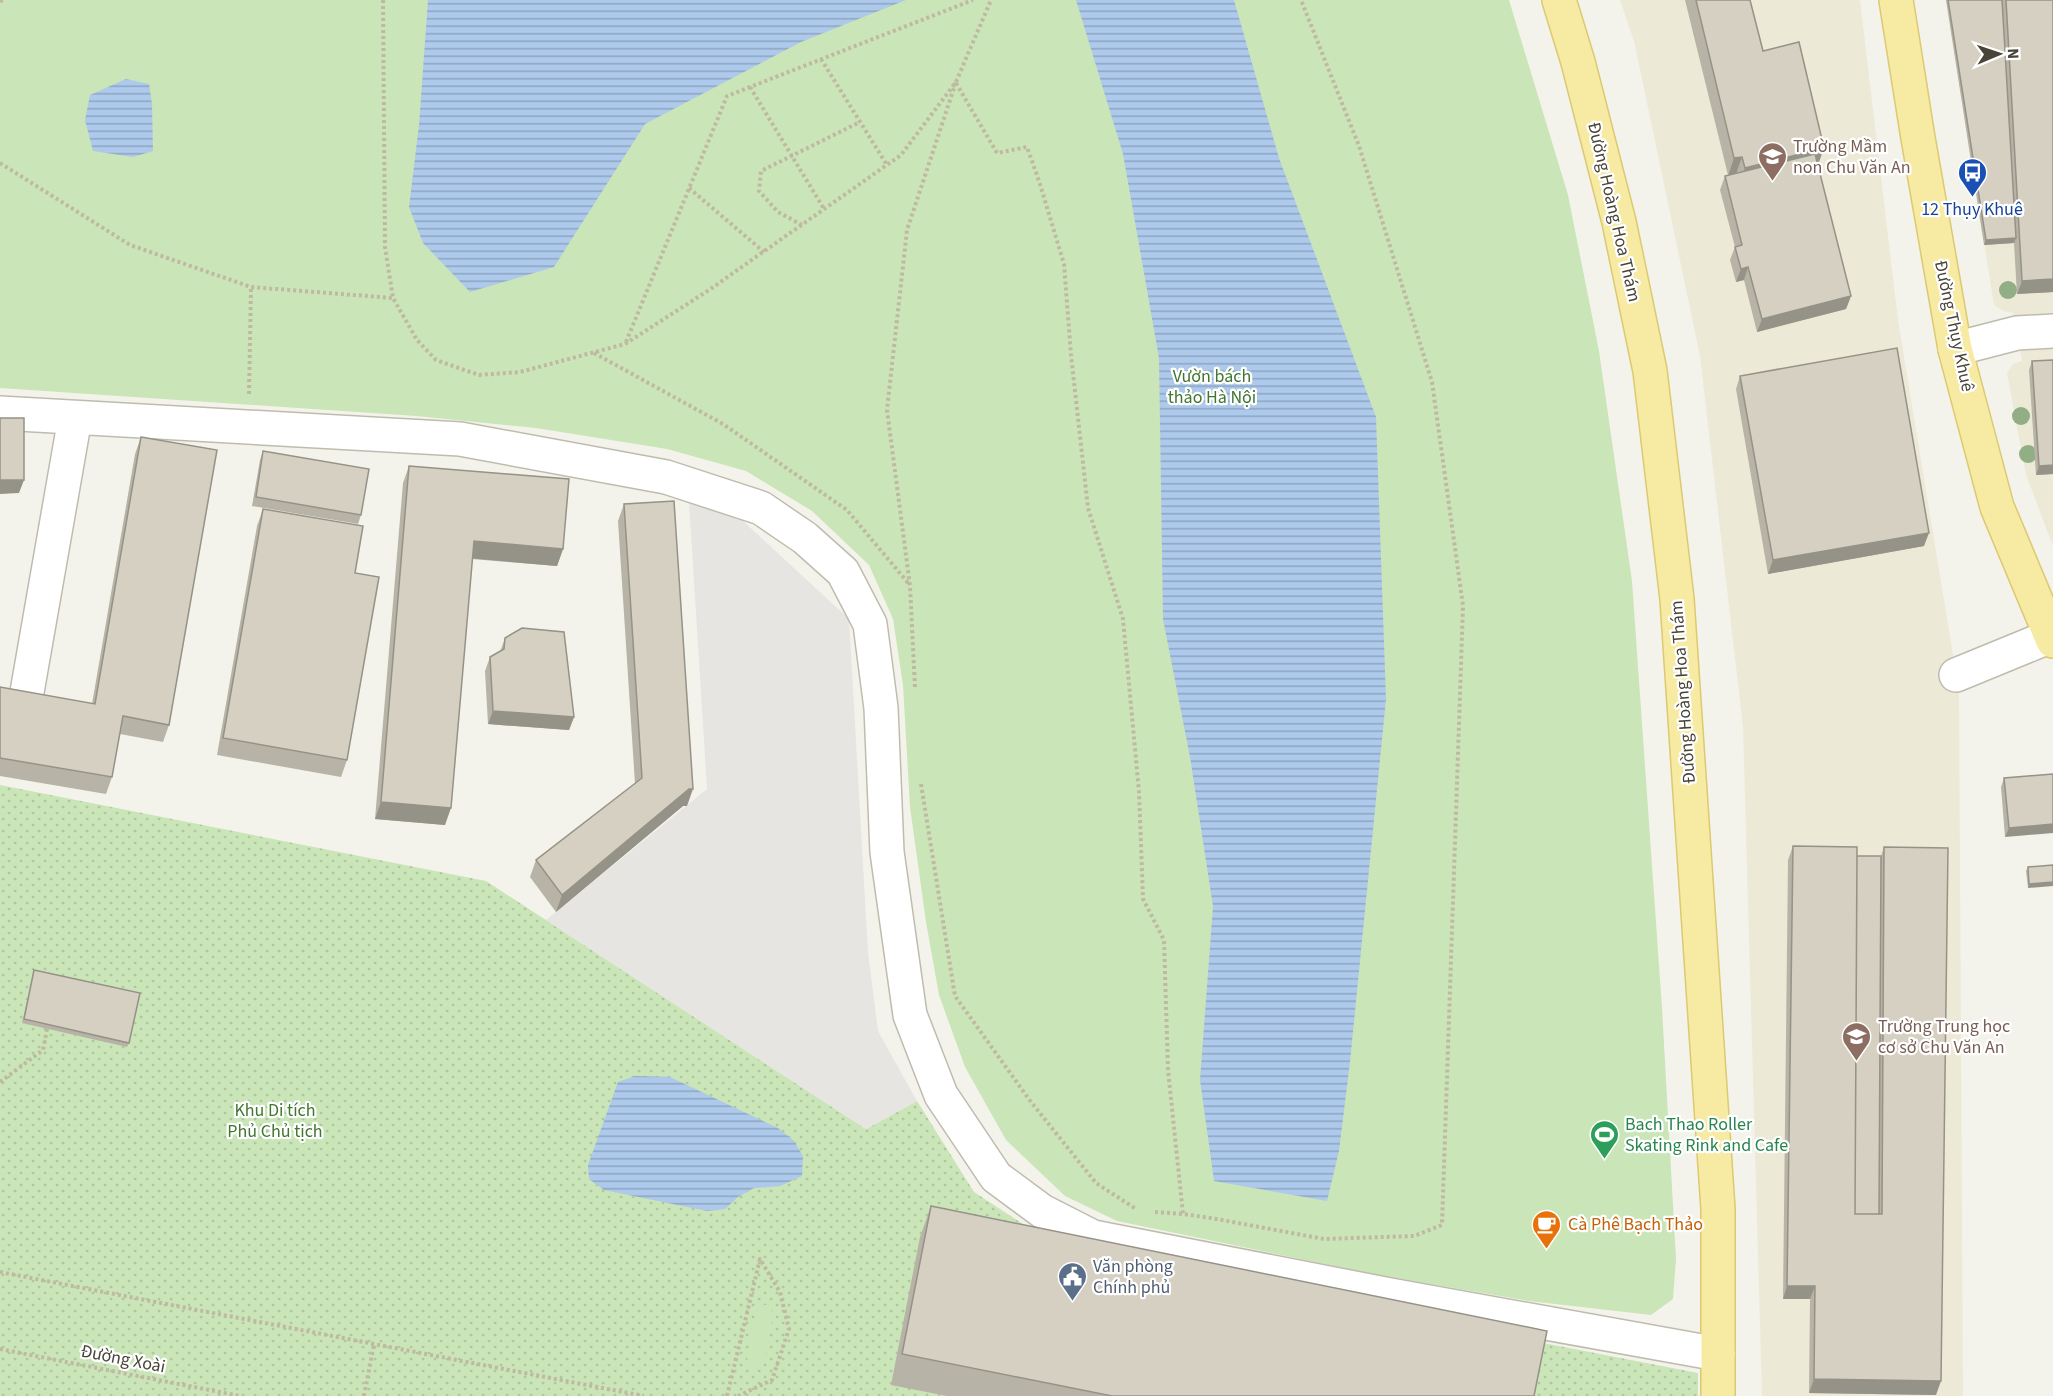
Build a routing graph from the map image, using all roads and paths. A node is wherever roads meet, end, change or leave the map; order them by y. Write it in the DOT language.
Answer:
graph roads {
  1 [pos="4,0"];
  2 [pos="383,0"];
  3 [pos="973,0"];
  4 [pos="991,0"];
  5 [pos="1301,0"];
  6 [pos="1559,0"];
  7 [pos="1896,0"];
  8 [pos="0,1"];
  9 [pos="821,59"];
  10 [pos="956,82"];
  11 [pos="750,87"];
  12 [pos="860,122"];
  13 [pos="791,155"];
  14 [pos="0,164"];
  15 [pos="887,165"];
  16 [pos="689,188"];
  17 [pos="825,210"];
  18 [pos="802,225"];
  19 [pos="764,252"];
  20 [pos="251,287"];
  21 [pos="393,298"];
  22 [pos="2053,331"];
  23 [pos="625,344"];
  24 [pos="1955,349"];
  25 [pos="593,353"];
  26 [pos="0,413"];
  27 [pos="75,418"];
  28 [pos="248,428"];
  29 [pos="910,586"];
  30 [pos="2052,639"];
  31 [pos="1956,675"];
  32 [pos="27,692"];
  33 [pos="916,699"];
  34 [pos="920,778"];
  35 [pos="47,1029"];
  36 [pos="0,1082"];
  37 [pos="1140,1212"];
  38 [pos="1150,1212"];
  39 [pos="1184,1214"];
  40 [pos="0,1272"];
  41 [pos="374,1344"];
  42 [pos="0,1349"];
  43 [pos="1718,1354"];
  44 [pos="240,1396"];
  45 [pos="364,1396"];
  46 [pos="644,1396"];
  47 [pos="727,1396"];
  48 [pos="738,1396"];
  49 [pos="1718,1396"];
  1 -- 8 [label="path"];
  2 -- 21 [label="path"];
  3 -- 9 [label="path"];
  4 -- 10 [label="path"];
  5 -- 39 [label="path"];
  6 -- 43 [label="main road, Đường Hoàng Hoa Thám"];
  7 -- 24 [label="main road, Đường Thụy Khuê"];
  9 -- 11 [label="path"];
  9 -- 12 [label="path"];
  10 -- 15 [label="path"];
  10 -- 29 [label="path"];
  10 -- 39 [label="path"];
  11 -- 13 [label="path"];
  11 -- 16 [label="path"];
  12 -- 13 [label="path"];
  12 -- 15 [label="path"];
  13 -- 17 [label="path"];
  13 -- 18 [label="path"];
  14 -- 20 [label="path"];
  15 -- 17 [label="path"];
  16 -- 19 [label="path"];
  16 -- 23 [label="path"];
  17 -- 18 [label="path"];
  18 -- 19 [label="path"];
  19 -- 23 [label="path"];
  20 -- 21 [label="path"];
  20 -- 28 [label="path"];
  21 -- 25 [label="path"];
  22 -- 24 [label="lane"];
  23 -- 25 [label="path"];
  24 -- 30 [label="main road, Đường Thụy Khuê"];
  25 -- 29 [label="path"];
  26 -- 27 [label="lane"];
  27 -- 28 [label="lane"];
  27 -- 32 [label="lane"];
  28 -- 43 [label="lane"];
  29 -- 33 [label="path"];
  30 -- 31 [label="lane"];
  34 -- 37 [label="path"];
  35 -- 36 [label="path"];
  38 -- 39 [label="path"];
  40 -- 41 [label="path"];
  41 -- 45 [label="path"];
  41 -- 46 [label="path"];
  42 -- 44 [label="path, Đường Xoài"];
  43 -- 49 [label="main road, Đường Hoàng Hoa Thám"];
  47 -- 48 [label="path"];
}
